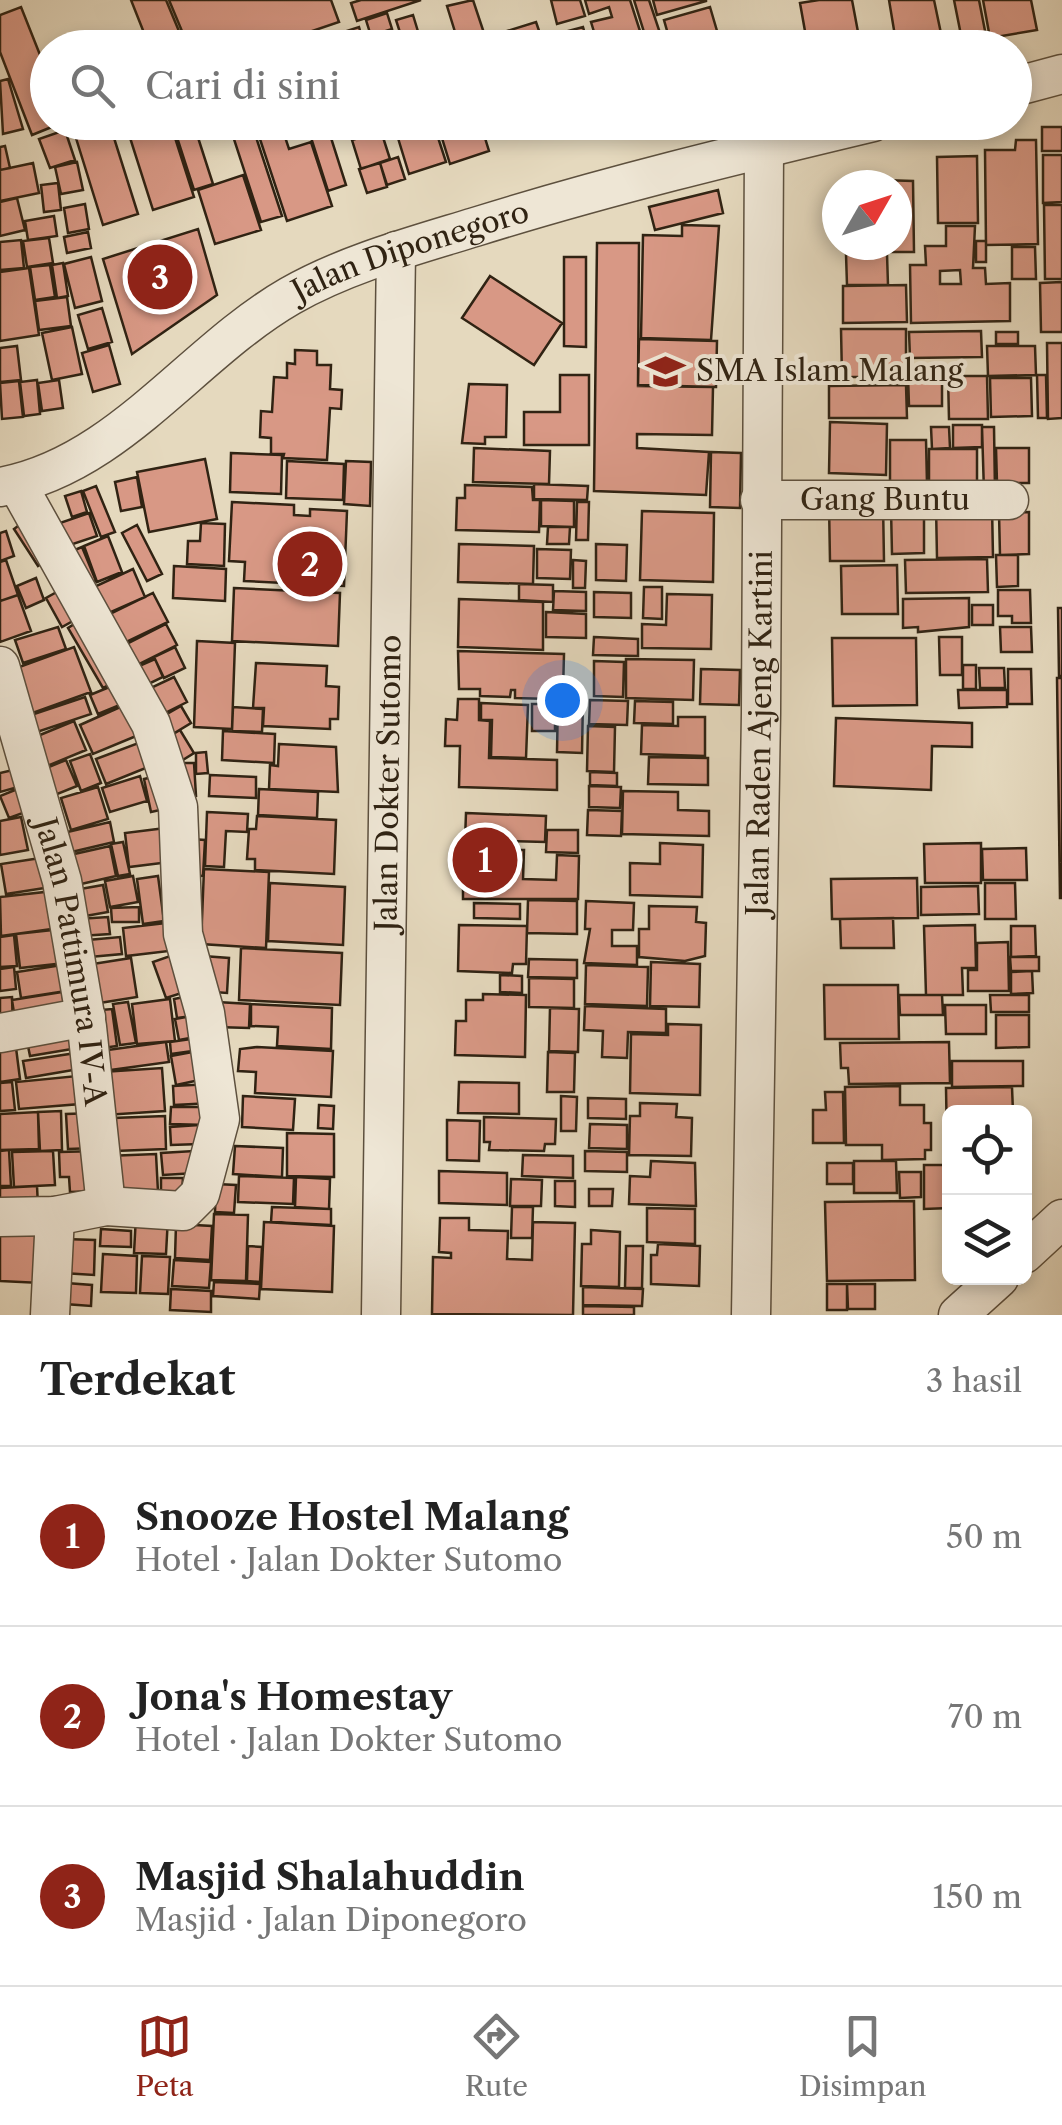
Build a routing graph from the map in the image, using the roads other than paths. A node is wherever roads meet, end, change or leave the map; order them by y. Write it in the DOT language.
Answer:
graph roads {
  1 [pos="1062,74"];
  2 [pos="1032,82"];
  3 [pos="798,140"];
  4 [pos="764,148"];
  5 [pos="396,252"];
  6 [pos="760,500"];
  7 [pos="1009,500"];
  8 [pos="12,503"];
  9 [pos="0,666"];
  10 [pos="86,1018"];
  11 [pos="0,1033"];
  12 [pos="106,1206"];
  13 [pos="55,1216"];
  14 [pos="0,1217"];
  15 [pos="1062,1219"];
  16 [pos="1032,1247"];
  17 [pos="990,1285"];
  18 [pos="50,1315"];
  19 [pos="381,1315"];
  20 [pos="751,1315"];
  21 [pos="958,1315"];
  1 -- 2 [label="street"];
  3 -- 4 [label="street, Jalan Diponegoro"];
  4 -- 5 [label="street, Jalan Diponegoro"];
  4 -- 6 [label="street, Jalan Raden Ajeng Kartini"];
  5 -- 8 [label="street, Jalan Diponegoro"];
  5 -- 19 [label="street, Jalan Dokter Sutomo"];
  6 -- 7 [label="street, Gang Buntu"];
  6 -- 20 [label="street, Jalan Raden Ajeng Kartini"];
  8 -- 12 [label="street"];
  9 -- 10 [label="street, Jalan Pattimura IV-A"];
  10 -- 11 [label="street"];
  10 -- 12 [label="street, Jalan Pattimura IV-A"];
  12 -- 13 [label="street"];
  13 -- 14 [label="street"];
  13 -- 18 [label="street"];
  15 -- 16 [label="street"];
  17 -- 21 [label="street"];
}
